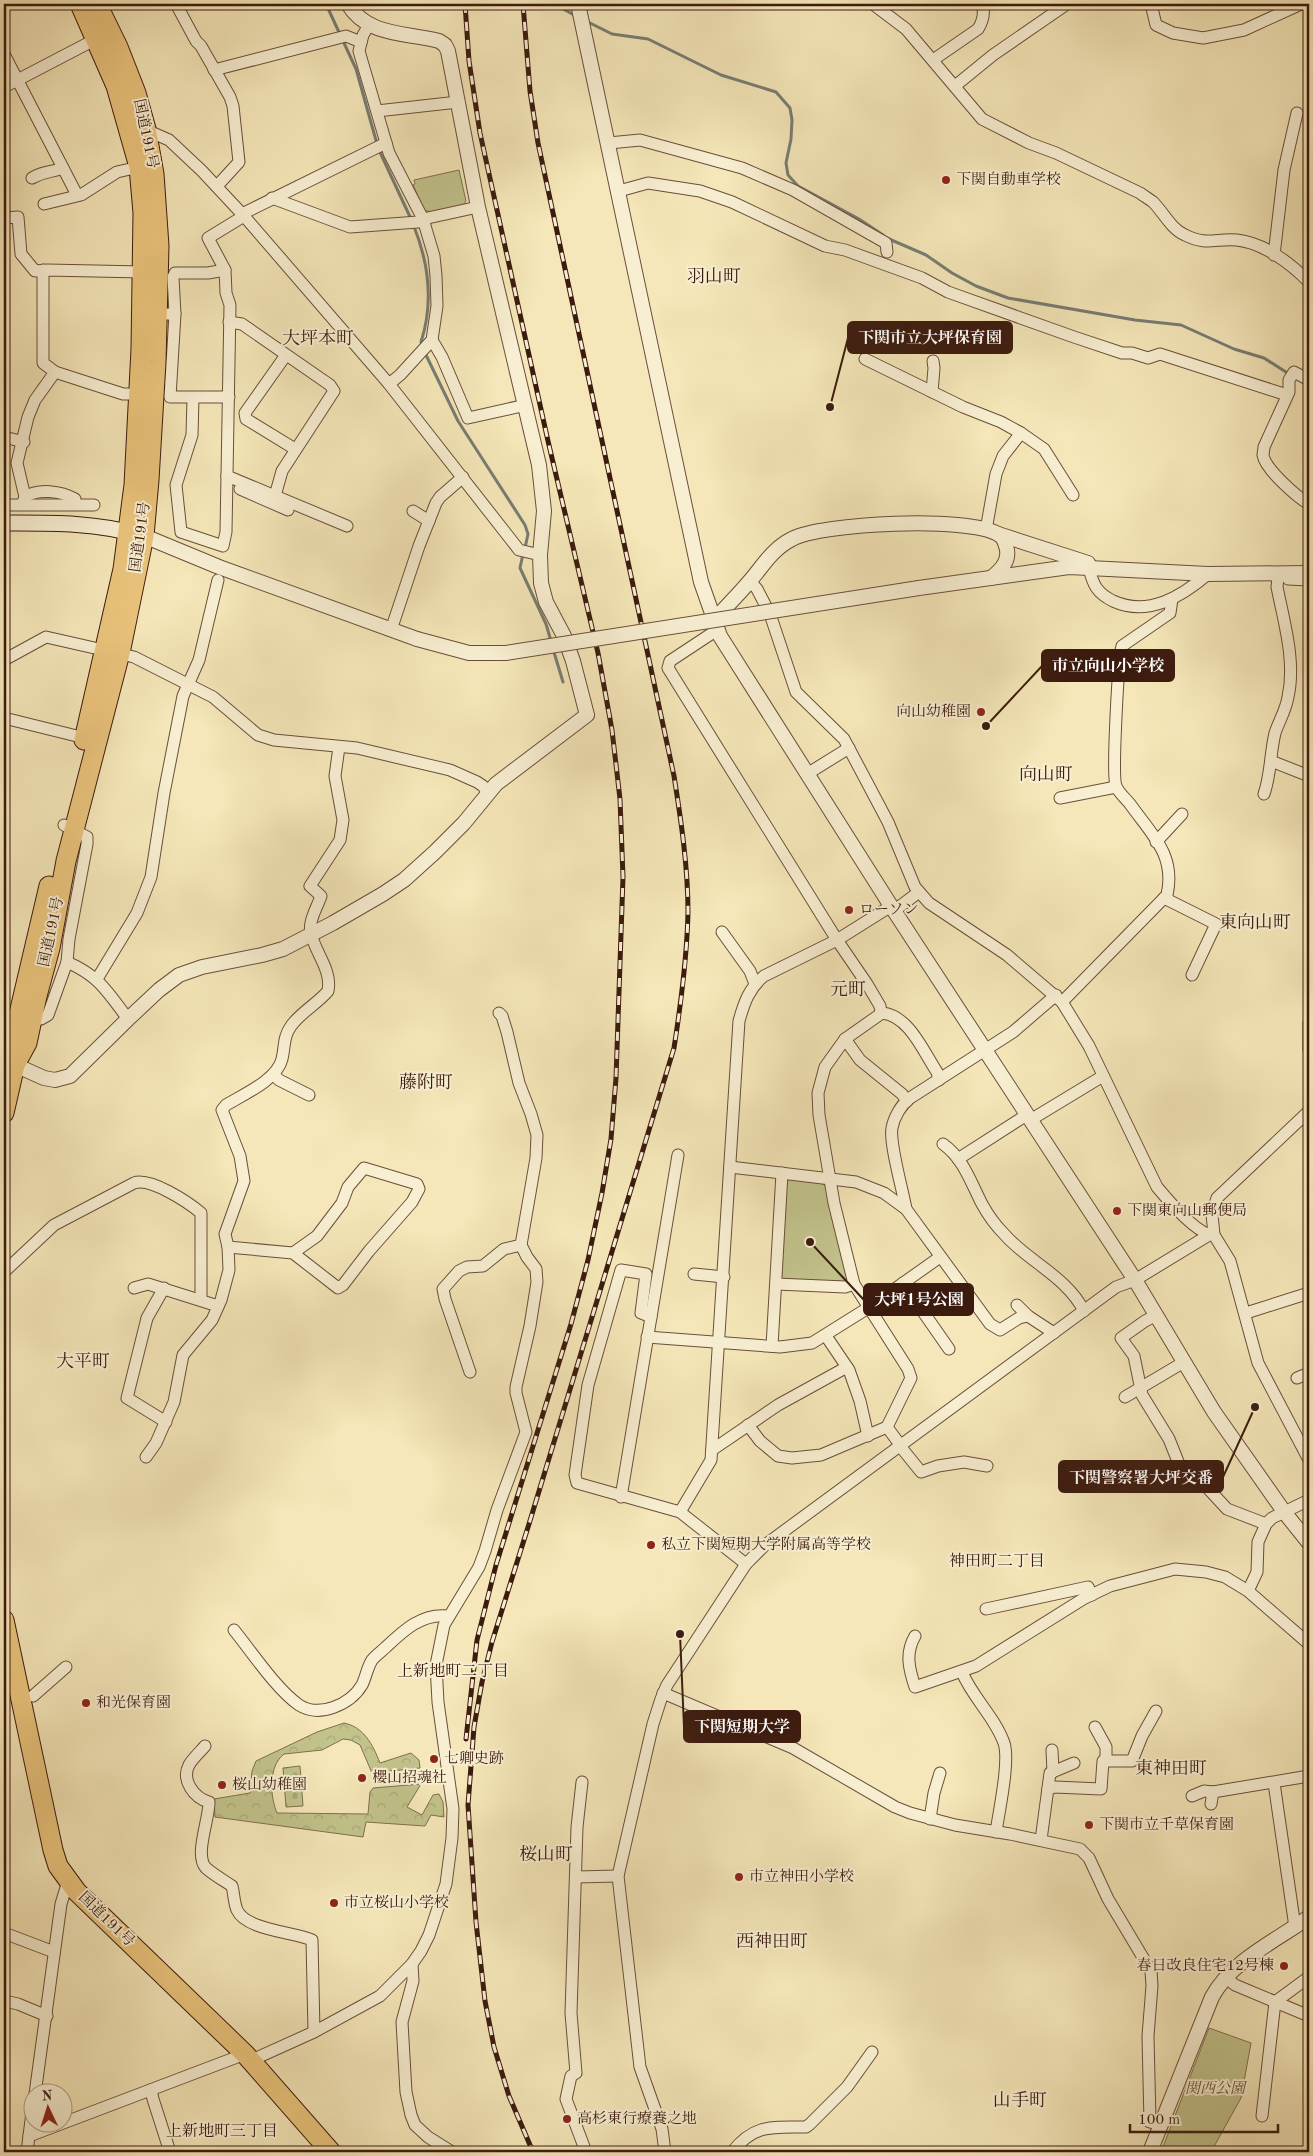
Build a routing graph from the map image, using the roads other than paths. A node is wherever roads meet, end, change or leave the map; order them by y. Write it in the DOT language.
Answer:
graph roads {
  1 [pos="80,4"];
  2 [pos="97,4"];
  3 [pos="176,4"];
  4 [pos="348,4"];
  5 [pos="873,4"];
  6 [pos="982,4"];
  7 [pos="1068,4"];
  8 [pos="1151,4"];
  9 [pos="1300,4"];
  10 [pos="579,7"];
  11 [pos="369,25"];
  12 [pos="103,35"];
  13 [pos="361,42"];
  14 [pos="4,54"];
  15 [pos="933,60"];
  16 [pos="214,70"];
  17 [pos="17,80"];
  18 [pos="955,86"];
  19 [pos="4,88"];
  20 [pos="458,102"];
  21 [pos="377,111"];
  22 [pos="1297,113"];
  23 [pos="138,130"];
  24 [pos="609,143"];
  25 [pos="380,146"];
  26 [pos="139,167"];
  27 [pos="63,168"];
  28 [pos="32,178"];
  29 [pos="217,186"];
  30 [pos="619,191"];
  31 [pos="77,195"];
  32 [pos="272,198"];
  33 [pos="44,204"];
  34 [pos="478,207"];
  35 [pos="243,215"];
  36 [pos="4,218"];
  37 [pos="421,221"];
  38 [pos="886,252"];
  39 [pos="1274,255"];
  40 [pos="43,270"];
  41 [pos="224,270"];
  42 [pos="143,272"];
  43 [pos="1309,282"];
  44 [pos="166,314"];
  45 [pos="230,322"];
  46 [pos="430,342"];
  47 [pos="286,355"];
  48 [pos="865,359"];
  49 [pos="932,361"];
  50 [pos="55,372"];
  51 [pos="1309,380"];
  52 [pos="388,384"];
  53 [pos="932,392"];
  54 [pos="139,394"];
  55 [pos="1287,395"];
  56 [pos="193,398"];
  57 [pos="229,398"];
  58 [pos="526,405"];
  59 [pos="1021,433"];
  60 [pos="4,437"];
  61 [pos="24,442"];
  62 [pos="295,449"];
  63 [pos="463,477"];
  64 [pos="227,482"];
  65 [pos="1073,495"];
  66 [pos="275,496"];
  67 [pos="75,499"];
  68 [pos="24,501"];
  69 [pos="1309,504"];
  70 [pos="46,505"];
  71 [pos="4,506"];
  72 [pos="288,510"];
  73 [pos="414,511"];
  74 [pos="429,521"];
  75 [pos="4,523"];
  76 [pos="44,523"];
  77 [pos="347,526"];
  78 [pos="992,532"];
  79 [pos="136,534"];
  80 [pos="535,554"];
  81 [pos="1089,568"];
  82 [pos="1309,568"];
  83 [pos="1107,569"];
  84 [pos="1242,573"];
  85 [pos="1309,573"];
  86 [pos="1208,574"];
  87 [pos="1278,577"];
  88 [pos="992,578"];
  89 [pos="218,580"];
  90 [pos="1309,580"];
  91 [pos="750,581"];
  92 [pos="1172,599"];
  93 [pos="715,625"];
  94 [pos="392,630"];
  95 [pos="113,651"];
  96 [pos="4,660"];
  97 [pos="187,684"];
  98 [pos="4,718"];
  99 [pos="90,740"];
  100 [pos="338,747"];
  101 [pos="849,748"];
  102 [pos="1271,761"];
  103 [pos="808,774"];
  104 [pos="1309,776"];
  105 [pos="1116,787"];
  106 [pos="488,793"];
  107 [pos="1264,794"];
  108 [pos="1060,798"];
  109 [pos="1182,814"];
  110 [pos="69,827"];
  111 [pos="1156,842"];
  112 [pos="919,892"];
  113 [pos="1164,898"];
  114 [pos="893,908"];
  115 [pos="722,932"];
  116 [pos="311,934"];
  117 [pos="836,940"];
  118 [pos="66,962"];
  119 [pos="1192,975"];
  120 [pos="97,979"];
  121 [pos="755,984"];
  122 [pos="1059,999"];
  123 [pos="499,1013"];
  124 [pos="881,1013"];
  125 [pos="128,1018"];
  126 [pos="41,1019"];
  127 [pos="1309,1023"];
  128 [pos="845,1040"];
  129 [pos="986,1049"];
  130 [pos="1309,1050"];
  131 [pos="9,1061"];
  132 [pos="274,1075"];
  133 [pos="1103,1076"];
  134 [pos="939,1080"];
  135 [pos="309,1095"];
  136 [pos="907,1100"];
  137 [pos="1309,1111"];
  138 [pos="4,1113"];
  139 [pos="1030,1116"];
  140 [pos="943,1144"];
  141 [pos="678,1155"];
  142 [pos="958,1159"];
  143 [pos="730,1167"];
  144 [pos="782,1173"];
  145 [pos="831,1180"];
  146 [pos="906,1209"];
  147 [pos="1211,1235"];
  148 [pos="522,1245"];
  149 [pos="228,1247"];
  150 [pos="293,1253"];
  151 [pos="940,1257"];
  152 [pos="4,1272"];
  153 [pos="694,1274"];
  154 [pos="724,1277"];
  155 [pos="1135,1280"];
  156 [pos="904,1283"];
  157 [pos="776,1284"];
  158 [pos="854,1284"];
  159 [pos="134,1288"];
  160 [pos="164,1288"];
  161 [pos="1309,1293"];
  162 [pos="201,1300"];
  163 [pos="1017,1305"];
  164 [pos="218,1306"];
  165 [pos="868,1308"];
  166 [pos="1084,1311"];
  167 [pos="1246,1313"];
  168 [pos="1157,1315"];
  169 [pos="651,1316"];
  170 [pos="1028,1316"];
  171 [pos="1054,1333"];
  172 [pos="826,1336"];
  173 [pos="647,1337"];
  174 [pos="720,1342"];
  175 [pos="772,1346"];
  176 [pos="949,1349"];
  177 [pos="1184,1362"];
  178 [pos="847,1367"];
  179 [pos="470,1372"];
  180 [pos="1309,1373"];
  181 [pos="1297,1378"];
  182 [pos="1141,1388"];
  183 [pos="1125,1397"];
  184 [pos="166,1422"];
  185 [pos="748,1425"];
  186 [pos="887,1428"];
  187 [pos="868,1436"];
  188 [pos="900,1446"];
  189 [pos="712,1450"];
  190 [pos="146,1457"];
  191 [pos="1309,1460"];
  192 [pos="987,1466"];
  193 [pos="621,1497"];
  194 [pos="1309,1500"];
  195 [pos="680,1512"];
  196 [pos="1285,1513"];
  197 [pos="1266,1524"];
  198 [pos="1309,1543"];
  199 [pos="746,1564"];
  200 [pos="1248,1591"];
  201 [pos="1092,1595"];
  202 [pos="986,1608"];
  203 [pos="448,1616"];
  204 [pos="4,1620"];
  205 [pos="234,1630"];
  206 [pos="915,1636"];
  207 [pos="1309,1644"];
  208 [pos="66,1667"];
  209 [pos="962,1672"];
  210 [pos="663,1692"];
  211 [pos="33,1696"];
  212 [pos="1156,1711"];
  213 [pos="1095,1727"];
  214 [pos="205,1746"];
  215 [pos="1052,1750"];
  216 [pos="1106,1761"];
  217 [pos="1074,1763"];
  218 [pos="1053,1772"];
  219 [pos="940,1773"];
  220 [pos="1309,1776"];
  221 [pos="582,1782"];
  222 [pos="1274,1783"];
  223 [pos="1048,1789"];
  224 [pos="1213,1792"];
  225 [pos="1192,1796"];
  226 [pos="1211,1804"];
  227 [pos="930,1819"];
  228 [pos="996,1832"];
  229 [pos="1041,1840"];
  230 [pos="618,1876"];
  231 [pos="576,1877"];
  232 [pos="68,1881"];
  233 [pos="1309,1917"];
  234 [pos="1296,1927"];
  235 [pos="4,1933"];
  236 [pos="54,1952"];
  237 [pos="412,1964"];
  238 [pos="1225,1977"];
  239 [pos="1309,1977"];
  240 [pos="4,2001"];
  241 [pos="1275,2002"];
  242 [pos="47,2016"];
  243 [pos="1309,2016"];
  244 [pos="314,2032"];
  245 [pos="872,2052"];
  246 [pos="249,2057"];
  247 [pos="37,2084"];
  248 [pos="152,2090"];
  249 [pos="1262,2116"];
  250 [pos="1161,2126"];
  251 [pos="29,2136"];
  252 [pos="27,2152"];
  253 [pos="170,2152"];
  254 [pos="331,2152"];
  255 [pos="452,2152"];
  256 [pos="586,2152"];
  257 [pos="665,2152"];
  258 [pos="732,2152"];
  259 [pos="1150,2152"];
  1 -- 12 [label="highway, 国道191号"];
  2 -- 12 [label="highway, 国道191号"];
  3 -- 16 [label="street"];
  4 -- 11 [label="street"];
  5 -- 15 [label="street"];
  6 -- 15 [label="street"];
  7 -- 18 [label="street"];
  8 -- 9 [label="street"];
  10 -- 24 [label="street"];
  11 -- 13 [label="street"];
  11 -- 20 [label="street"];
  12 -- 17 [label="street"];
  12 -- 23 [label="highway, 国道191号"];
  13 -- 16 [label="street"];
  13 -- 21 [label="street"];
  14 -- 17 [label="street"];
  15 -- 18 [label="street"];
  16 -- 29 [label="street"];
  17 -- 19 [label="street"];
  17 -- 27 [label="street"];
  18 -- 39 [label="street"];
  20 -- 21 [label="street"];
  20 -- 34 [label="street"];
  21 -- 25 [label="street"];
  22 -- 39 [label="street"];
  23 -- 26 [label="highway, 国道191号"];
  23 -- 29 [label="street"];
  23 -- 44 [label="highway, 国道191号"];
  24 -- 30 [label="street"];
  24 -- 38 [label="street"];
  25 -- 32 [label="street"];
  25 -- 37 [label="street"];
  26 -- 31 [label="street"];
  26 -- 42 [label="highway, 国道191号"];
  27 -- 28 [label="street"];
  27 -- 31 [label="street"];
  29 -- 35 [label="street"];
  30 -- 55 [label="street"];
  30 -- 93 [label="street"];
  31 -- 33 [label="street"];
  32 -- 35 [label="street"];
  32 -- 37 [label="street"];
  34 -- 37 [label="street"];
  34 -- 58 [label="street"];
  35 -- 41 [label="street"];
  35 -- 52 [label="street"];
  36 -- 40 [label="street"];
  37 -- 46 [label="street"];
  39 -- 43 [label="street"];
  40 -- 42 [label="street"];
  40 -- 50 [label="street"];
  41 -- 44 [label="street"];
  41 -- 45 [label="street"];
  42 -- 54 [label="highway, 国道191号"];
  44 -- 56 [label="street"];
  44 -- 79 [label="highway, 国道191号"];
  45 -- 47 [label="street"];
  45 -- 57 [label="street"];
  46 -- 52 [label="street"];
  46 -- 58 [label="street"];
  47 -- 62 [label="street"];
  47 -- 62 [label="street"];
  48 -- 53 [label="street"];
  49 -- 53 [label="street"];
  50 -- 54 [label="street"];
  50 -- 61 [label="street"];
  51 -- 55 [label="street"];
  52 -- 63 [label="street"];
  53 -- 59 [label="street"];
  54 -- 79 [label="highway, 国道191号"];
  55 -- 69 [label="street"];
  56 -- 57 [label="street"];
  56 -- 64 [label="street"];
  57 -- 64 [label="street"];
  58 -- 80 [label="street"];
  59 -- 65 [label="street"];
  59 -- 78 [label="street"];
  60 -- 61 [label="street"];
  61 -- 68 [label="street"];
  62 -- 66 [label="street"];
  63 -- 74 [label="street"];
  63 -- 80 [label="street"];
  64 -- 66 [label="street"];
  64 -- 72 [label="street"];
  66 -- 77 [label="street"];
  67 -- 68 [label="street"];
  67 -- 70 [label="street"];
  67 -- 70 [label="street"];
  68 -- 70 [label="street"];
  68 -- 71 [label="street"];
  70 -- 76 [label="street"];
  73 -- 74 [label="street"];
  74 -- 94 [label="street"];
  75 -- 76 [label="main road"];
  76 -- 79 [label="main road"];
  78 -- 83 [label="street"];
  78 -- 88 [label="street"];
  78 -- 91 [label="street"];
  79 -- 94 [label="street"];
  79 -- 95 [label="highway, 国道191号"];
  80 -- 106 [label="street"];
  81 -- 83 [label="street"];
  81 -- 88 [label="street"];
  81 -- 92 [label="street"];
  82 -- 84 [label="street"];
  83 -- 86 [label="street"];
  84 -- 85 [label="street"];
  84 -- 86 [label="street"];
  84 -- 87 [label="street"];
  86 -- 92 [label="street"];
  87 -- 90 [label="street"];
  87 -- 102 [label="street"];
  88 -- 94 [label="street, bridge"];
  89 -- 97 [label="street"];
  91 -- 93 [label="street"];
  91 -- 101 [label="street"];
  92 -- 105 [label="street"];
  93 -- 103 [label="street"];
  93 -- 117 [label="street"];
  95 -- 96 [label="street"];
  95 -- 97 [label="street"];
  95 -- 99 [label="highway, 国道191号"];
  97 -- 100 [label="street"];
  97 -- 120 [label="street"];
  98 -- 99 [label="street"];
  99 -- 110 [label="highway, 国道191号"];
  100 -- 106 [label="street"];
  100 -- 116 [label="street"];
  101 -- 103 [label="street"];
  101 -- 112 [label="street"];
  102 -- 104 [label="street"];
  102 -- 107 [label="street"];
  103 -- 114 [label="street"];
  105 -- 108 [label="street"];
  105 -- 111 [label="street"];
  106 -- 116 [label="street"];
  109 -- 111 [label="street"];
  110 -- 118 [label="street"];
  110 -- 131 [label="highway, 国道191号"];
  111 -- 113 [label="street"];
  112 -- 114 [label="street"];
  112 -- 122 [label="street"];
  113 -- 119 [label="street"];
  113 -- 122 [label="street"];
  114 -- 117 [label="street"];
  114 -- 129 [label="street"];
  115 -- 121 [label="street"];
  116 -- 125 [label="street"];
  116 -- 132 [label="street"];
  117 -- 121 [label="street"];
  117 -- 124 [label="street"];
  118 -- 120 [label="street"];
  118 -- 126 [label="street"];
  120 -- 125 [label="street"];
  121 -- 143 [label="street"];
  122 -- 129 [label="street"];
  122 -- 133 [label="street"];
  123 -- 148 [label="street"];
  124 -- 128 [label="street"];
  124 -- 134 [label="street"];
  125 -- 131 [label="street"];
  127 -- 130 [label="street"];
  128 -- 136 [label="street"];
  128 -- 145 [label="street"];
  129 -- 134 [label="street"];
  129 -- 139 [label="street"];
  131 -- 138 [label="highway, 国道191号"];
  132 -- 135 [label="street"];
  132 -- 149 [label="street"];
  133 -- 139 [label="street"];
  133 -- 147 [label="street"];
  134 -- 136 [label="street"];
  136 -- 146 [label="street"];
  137 -- 147 [label="street"];
  139 -- 142 [label="street"];
  139 -- 155 [label="street"];
  140 -- 142 [label="street"];
  141 -- 169 [label="street"];
  142 -- 166 [label="street"];
  143 -- 144 [label="street"];
  143 -- 154 [label="street"];
  144 -- 145 [label="street"];
  144 -- 157 [label="street"];
  145 -- 146 [label="street"];
  145 -- 158 [label="street"];
  146 -- 151 [label="street"];
  147 -- 155 [label="street"];
  147 -- 167 [label="street"];
  148 -- 179 [label="street"];
  148 -- 203 [label="street"];
  149 -- 150 [label="street"];
  149 -- 164 [label="street"];
  150 -- 150 [label="street"];
  151 -- 156 [label="street"];
  151 -- 170 [label="street"];
  152 -- 162 [label="street"];
  153 -- 154 [label="street"];
  154 -- 174 [label="street"];
  155 -- 166 [label="street"];
  155 -- 168 [label="street"];
  156 -- 165 [label="street"];
  156 -- 176 [label="street"];
  157 -- 158 [label="street"];
  157 -- 175 [label="street"];
  158 -- 165 [label="street"];
  159 -- 160 [label="street"];
  160 -- 162 [label="street"];
  160 -- 184 [label="street"];
  161 -- 167 [label="street"];
  162 -- 164 [label="street"];
  163 -- 170 [label="street"];
  164 -- 184 [label="street"];
  165 -- 172 [label="street"];
  165 -- 186 [label="street"];
  166 -- 171 [label="street"];
  167 -- 191 [label="street"];
  168 -- 177 [label="street"];
  168 -- 182 [label="street"];
  169 -- 173 [label="street"];
  169 -- 193 [label="street"];
  170 -- 171 [label="street"];
  171 -- 188 [label="street"];
  172 -- 175 [label="street"];
  172 -- 178 [label="street"];
  173 -- 174 [label="street"];
  173 -- 193 [label="street"];
  174 -- 175 [label="street"];
  174 -- 189 [label="street"];
  177 -- 182 [label="street"];
  177 -- 196 [label="street"];
  178 -- 185 [label="street"];
  178 -- 187 [label="street"];
  180 -- 181 [label="street"];
  182 -- 183 [label="street"];
  182 -- 197 [label="street"];
  184 -- 190 [label="street"];
  185 -- 187 [label="street"];
  185 -- 189 [label="street"];
  186 -- 187 [label="street"];
  186 -- 188 [label="street"];
  188 -- 192 [label="street"];
  188 -- 199 [label="street"];
  189 -- 195 [label="street"];
  193 -- 195 [label="street"];
  194 -- 196 [label="street"];
  195 -- 199 [label="street"];
  196 -- 197 [label="street"];
  196 -- 198 [label="street"];
  197 -- 200 [label="street"];
  199 -- 210 [label="street"];
  200 -- 201 [label="street"];
  200 -- 207 [label="street"];
  201 -- 202 [label="street"];
  201 -- 209 [label="street"];
  203 -- 205 [label="street"];
  203 -- 237 [label="street"];
  204 -- 232 [label="highway, 国道191号"];
  206 -- 209 [label="street"];
  208 -- 211 [label="street"];
  209 -- 228 [label="street"];
  210 -- 227 [label="street"];
  210 -- 230 [label="street"];
  212 -- 216 [label="street"];
  213 -- 216 [label="street"];
  214 -- 244 [label="street"];
  215 -- 218 [label="street"];
  216 -- 223 [label="street"];
  217 -- 218 [label="street"];
  218 -- 223 [label="street"];
  219 -- 227 [label="street"];
  220 -- 222 [label="street"];
  221 -- 231 [label="street"];
  222 -- 224 [label="street"];
  222 -- 234 [label="street"];
  223 -- 229 [label="street"];
  224 -- 225 [label="street"];
  224 -- 226 [label="street"];
  227 -- 228 [label="street"];
  228 -- 229 [label="street"];
  229 -- 250 [label="street"];
  230 -- 231 [label="street"];
  230 -- 257 [label="street"];
  231 -- 256 [label="street"];
  232 -- 236 [label="street"];
  232 -- 246 [label="highway, 国道191号"];
  233 -- 234 [label="street"];
  234 -- 238 [label="street"];
  235 -- 236 [label="street"];
  236 -- 242 [label="street"];
  237 -- 244 [label="street"];
  237 -- 255 [label="street"];
  238 -- 241 [label="street"];
  238 -- 250 [label="street"];
  239 -- 241 [label="street"];
  240 -- 242 [label="street"];
  241 -- 243 [label="street"];
  241 -- 249 [label="street"];
  242 -- 247 [label="street"];
  244 -- 246 [label="street"];
  245 -- 258 [label="street"];
  246 -- 248 [label="street"];
  246 -- 254 [label="highway, 国道191号"];
  248 -- 251 [label="street"];
  248 -- 253 [label="street"];
  250 -- 259 [label="street"];
  251 -- 252 [label="street"];
}
